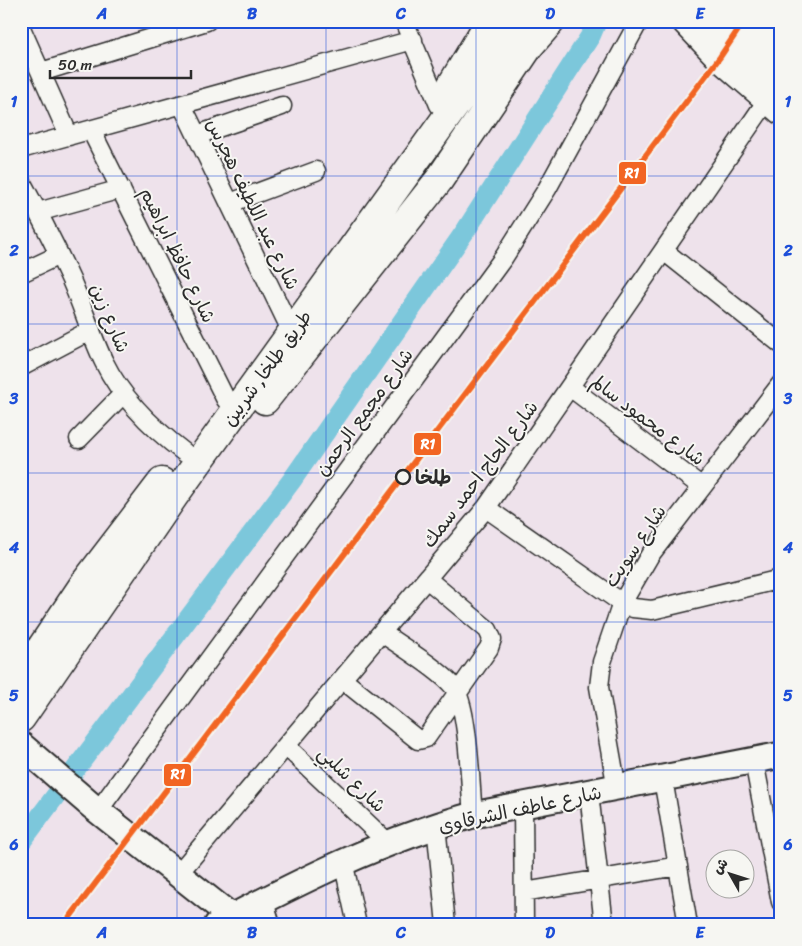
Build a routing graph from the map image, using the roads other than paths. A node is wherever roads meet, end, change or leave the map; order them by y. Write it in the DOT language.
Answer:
graph roads {
  1 [pos="207,21"];
  2 [pos="404,21"];
  3 [pos="490,21"];
  4 [pos="516,21"];
  5 [pos="552,21"];
  6 [pos="639,21"];
  7 [pos="686,21"];
  8 [pos="715,21"];
  9 [pos="752,21"];
  10 [pos="775,21"];
  11 [pos="781,26"];
  12 [pos="21,28"];
  13 [pos="413,40"];
  14 [pos="781,46"];
  15 [pos="42,72"];
  16 [pos="777,96"];
  17 [pos="182,105"];
  18 [pos="282,106"];
  19 [pos="439,106"];
  20 [pos="91,130"];
  21 [pos="196,135"];
  22 [pos="69,136"];
  23 [pos="21,149"];
  24 [pos="316,171"];
  25 [pos="21,181"];
  26 [pos="121,188"];
  27 [pos="230,203"];
  28 [pos="38,212"];
  29 [pos="664,251"];
  30 [pos="59,255"];
  31 [pos="21,273"];
  32 [pos="287,322"];
  33 [pos="91,330"];
  34 [pos="781,344"];
  35 [pos="21,367"];
  36 [pos="781,384"];
  37 [pos="570,387"];
  38 [pos="123,394"];
  39 [pos="226,400"];
  40 [pos="78,439"];
  41 [pos="184,453"];
  42 [pos="702,487"];
  43 [pos="174,496"];
  44 [pos="486,508"];
  45 [pos="781,579"];
  46 [pos="427,580"];
  47 [pos="94,590"];
  48 [pos="622,603"];
  49 [pos="382,633"];
  50 [pos="21,678"];
  51 [pos="343,680"];
  52 [pos="458,694"];
  53 [pos="21,718"];
  54 [pos="21,745"];
  55 [pos="287,747"];
  56 [pos="781,755"];
  57 [pos="754,761"];
  58 [pos="31,766"];
  59 [pos="663,779"];
  60 [pos="617,789"];
  61 [pos="589,793"];
  62 [pos="523,805"];
  63 [pos="92,811"];
  64 [pos="473,815"];
  65 [pos="436,825"];
  66 [pos="387,842"];
  67 [pos="343,861"];
  68 [pos="678,866"];
  69 [pos="178,874"];
  70 [pos="599,880"];
  71 [pos="524,892"];
  72 [pos="264,899"];
  73 [pos="781,902"];
  74 [pos="222,922"];
  75 [pos="271,925"];
  76 [pos="357,925"];
  77 [pos="446,925"];
  78 [pos="524,925"];
  79 [pos="604,925"];
  80 [pos="688,925"];
  1 -- 15 [label="street"];
  2 -- 13 [label="street"];
  3 -- 19 [label="main road, طريق طلخا, شربين"];
  4 -- 43 [label="main road, طريق طلخا, شربين"];
  5 -- 43 [label="main road"];
  6 -- 63 [label="street, شارع مجمع الرحمن"];
  7 -- 16 [label="main road"];
  8 -- 16 [label="main road"];
  9 -- 14 [label="main road"];
  10 -- 11 [label="main road"];
  12 -- 15 [label="street"];
  13 -- 17 [label="street"];
  13 -- 19 [label="street"];
  15 -- 22 [label="street"];
  16 -- 29 [label="street, شارع الحاج احمد سمك"];
  17 -- 20 [label="street"];
  17 -- 21 [label="street, شارع عبد اللطيف هجرس"];
  18 -- 21 [label="street"];
  19 -- 32 [label="main road, طريق طلخا, شربين"];
  20 -- 22 [label="street"];
  20 -- 26 [label="street, شارع حافظ ابراهيم"];
  21 -- 27 [label="street, شارع عبد اللطيف هجرس"];
  22 -- 23 [label="street"];
  24 -- 27 [label="street"];
  25 -- 28 [label="street, شارع زين"];
  26 -- 28 [label="street"];
  26 -- 39 [label="street, شارع حافظ ابراهيم"];
  27 -- 32 [label="street, شارع عبد اللطيف هجرس"];
  28 -- 30 [label="street, شارع زين"];
  29 -- 34 [label="street"];
  29 -- 37 [label="street, شارع الحاج احمد سمك"];
  30 -- 31 [label="street"];
  30 -- 33 [label="street, شارع زين"];
  32 -- 39 [label="main road, طريق طلخا, شربين"];
  33 -- 35 [label="street"];
  33 -- 38 [label="street, شارع زين"];
  36 -- 42 [label="street, شارع سويت"];
  37 -- 42 [label="street, شارع محمود سالم"];
  37 -- 44 [label="street, شارع الحاج احمد سمك"];
  38 -- 40 [label="street"];
  38 -- 41 [label="street, شارع زين"];
  39 -- 41 [label="main road, طريق طلخا, شربين"];
  41 -- 47 [label="main road, طريق طلخا, شربين"];
  42 -- 48 [label="street, شارع سويت"];
  43 -- 47 [label="main road, طريق طلخا, شربين"];
  44 -- 46 [label="street, شارع الحاج احمد سمك"];
  44 -- 48 [label="street"];
  45 -- 48 [label="street"];
  46 -- 49 [label="street, شارع الحاج احمد سمك"];
  46 -- 52 [label="street"];
  47 -- 50 [label="main road, طريق طلخا, شربين"];
  47 -- 53 [label="main road, طريق طلخا, شربين"];
  48 -- 60 [label="street, شارع سويت"];
  49 -- 51 [label="street, شارع الحاج احمد سمك"];
  49 -- 52 [label="street"];
  51 -- 52 [label="street"];
  51 -- 55 [label="street, شارع الحاج احمد سمك"];
  52 -- 64 [label="street"];
  54 -- 58 [label="street"];
  55 -- 66 [label="street, شارع شلبي"];
  55 -- 69 [label="street, شارع الحاج احمد سمك"];
  56 -- 57 [label="street, شارع عاطف الشرقاوى"];
  57 -- 59 [label="street, شارع عاطف الشرقاوى"];
  57 -- 73 [label="street"];
  58 -- 63 [label="street"];
  59 -- 60 [label="street, شارع عاطف الشرقاوى"];
  59 -- 68 [label="street"];
  60 -- 61 [label="street, شارع عاطف الشرقاوى"];
  61 -- 62 [label="street, شارع عاطف الشرقاوى"];
  61 -- 70 [label="street"];
  62 -- 64 [label="street, شارع عاطف الشرقاوى"];
  62 -- 71 [label="street"];
  63 -- 69 [label="street"];
  63 -- 74 [label="street"];
  64 -- 65 [label="street, شارع عاطف الشرقاوى"];
  65 -- 66 [label="street, شارع عاطف الشرقاوى"];
  65 -- 77 [label="street"];
  66 -- 67 [label="street, شارع عاطف الشرقاوى"];
  67 -- 72 [label="street, شارع عاطف الشرقاوى"];
  67 -- 76 [label="street"];
  68 -- 70 [label="street"];
  68 -- 80 [label="street"];
  69 -- 74 [label="street"];
  70 -- 71 [label="street"];
  70 -- 79 [label="street"];
  71 -- 78 [label="street"];
  72 -- 74 [label="street, شارع عاطف الشرقاوى"];
  72 -- 75 [label="street"];
}
